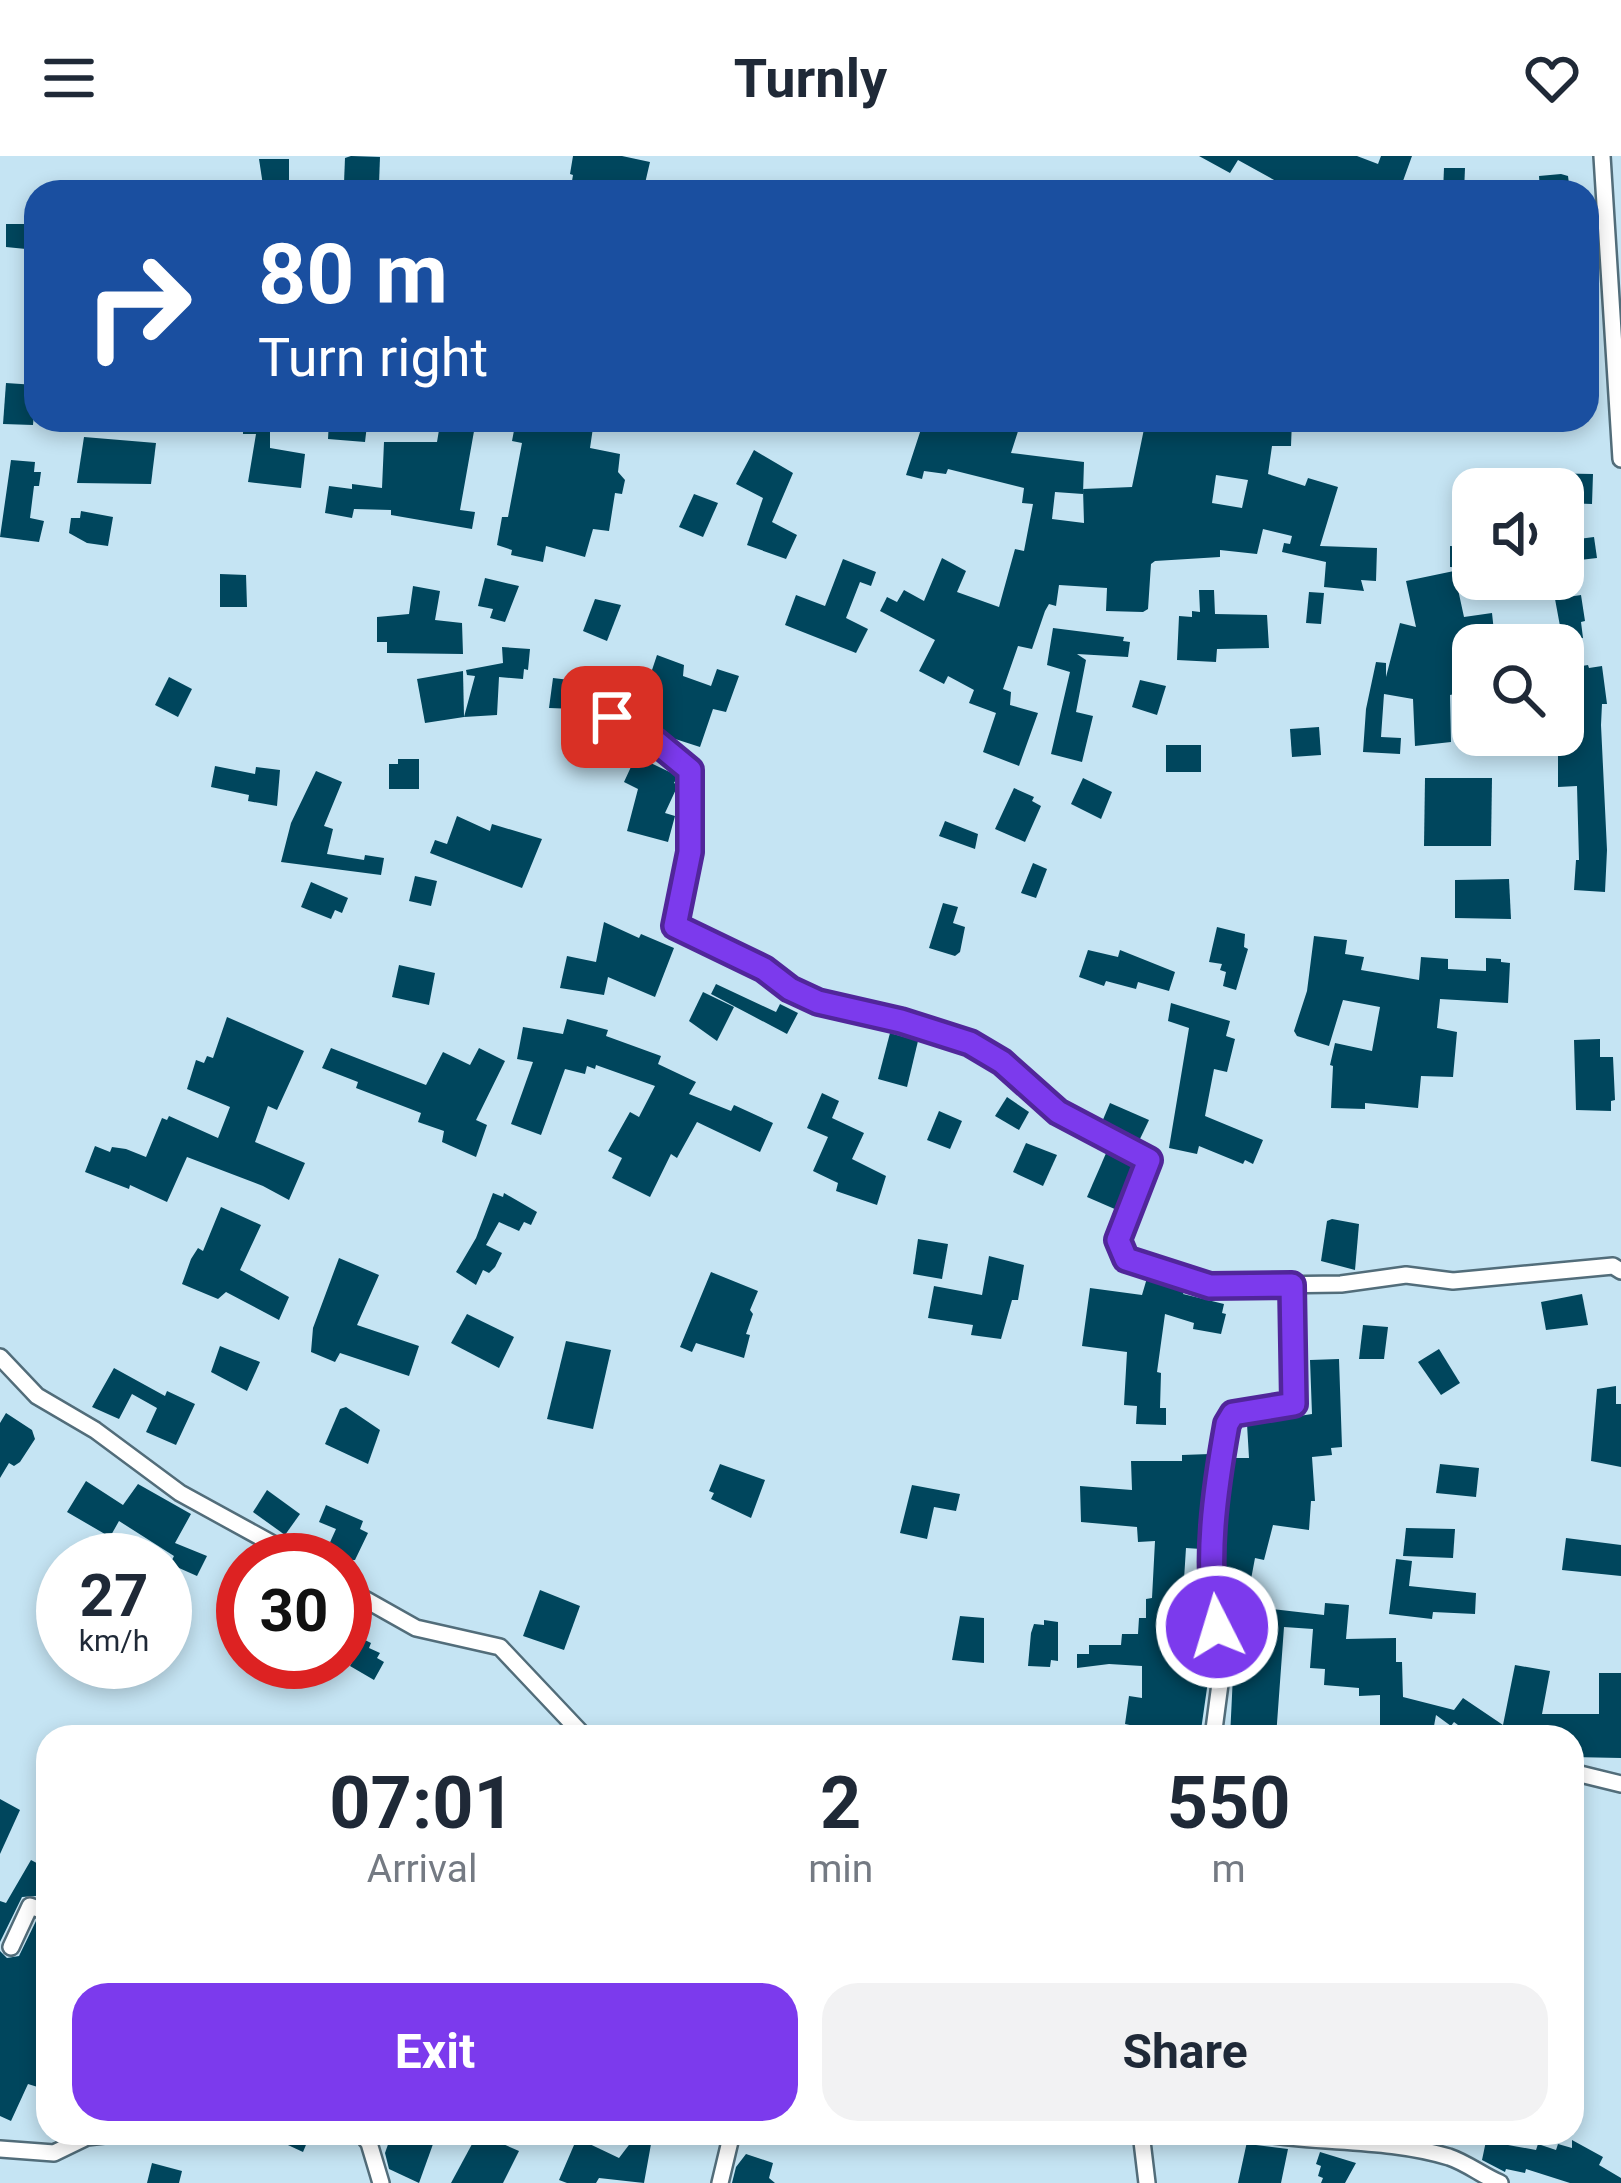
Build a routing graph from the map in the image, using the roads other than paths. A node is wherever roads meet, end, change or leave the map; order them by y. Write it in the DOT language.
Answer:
graph roads {
  1 [pos="1602,156"];
  2 [pos="1621,459"];
  3 [pos="612,717"];
  4 [pos="1621,1271"];
  5 [pos="1292,1285"];
  6 [pos="0,1357"];
  7 [pos="253,1533"];
  8 [pos="372,1603"];
  9 [pos="574,1725"];
  10 [pos="1215,1725"];
  11 [pos="1584,1775"];
  12 [pos="1621,1784"];
  13 [pos="36,1908"];
  14 [pos="11,1947"];
  15 [pos="70,2145"];
  16 [pos="370,2145"];
  17 [pos="729,2145"];
  18 [pos="1142,2145"];
  19 [pos="1390,2145"];
  20 [pos="0,2150"];
  21 [pos="382,2183"];
  22 [pos="721,2183"];
  23 [pos="1147,2183"];
  24 [pos="1500,2183"];
  1 -- 2 [label="street"];
  3 -- 5 [label="street"];
  4 -- 5 [label="street"];
  5 -- 10 [label="street"];
  6 -- 7 [label="street"];
  8 -- 9 [label="street"];
  11 -- 12 [label="street"];
  13 -- 14 [label="street"];
  15 -- 20 [label="street"];
  16 -- 21 [label="street"];
  17 -- 22 [label="street"];
  18 -- 23 [label="street"];
  19 -- 24 [label="street"];
}
